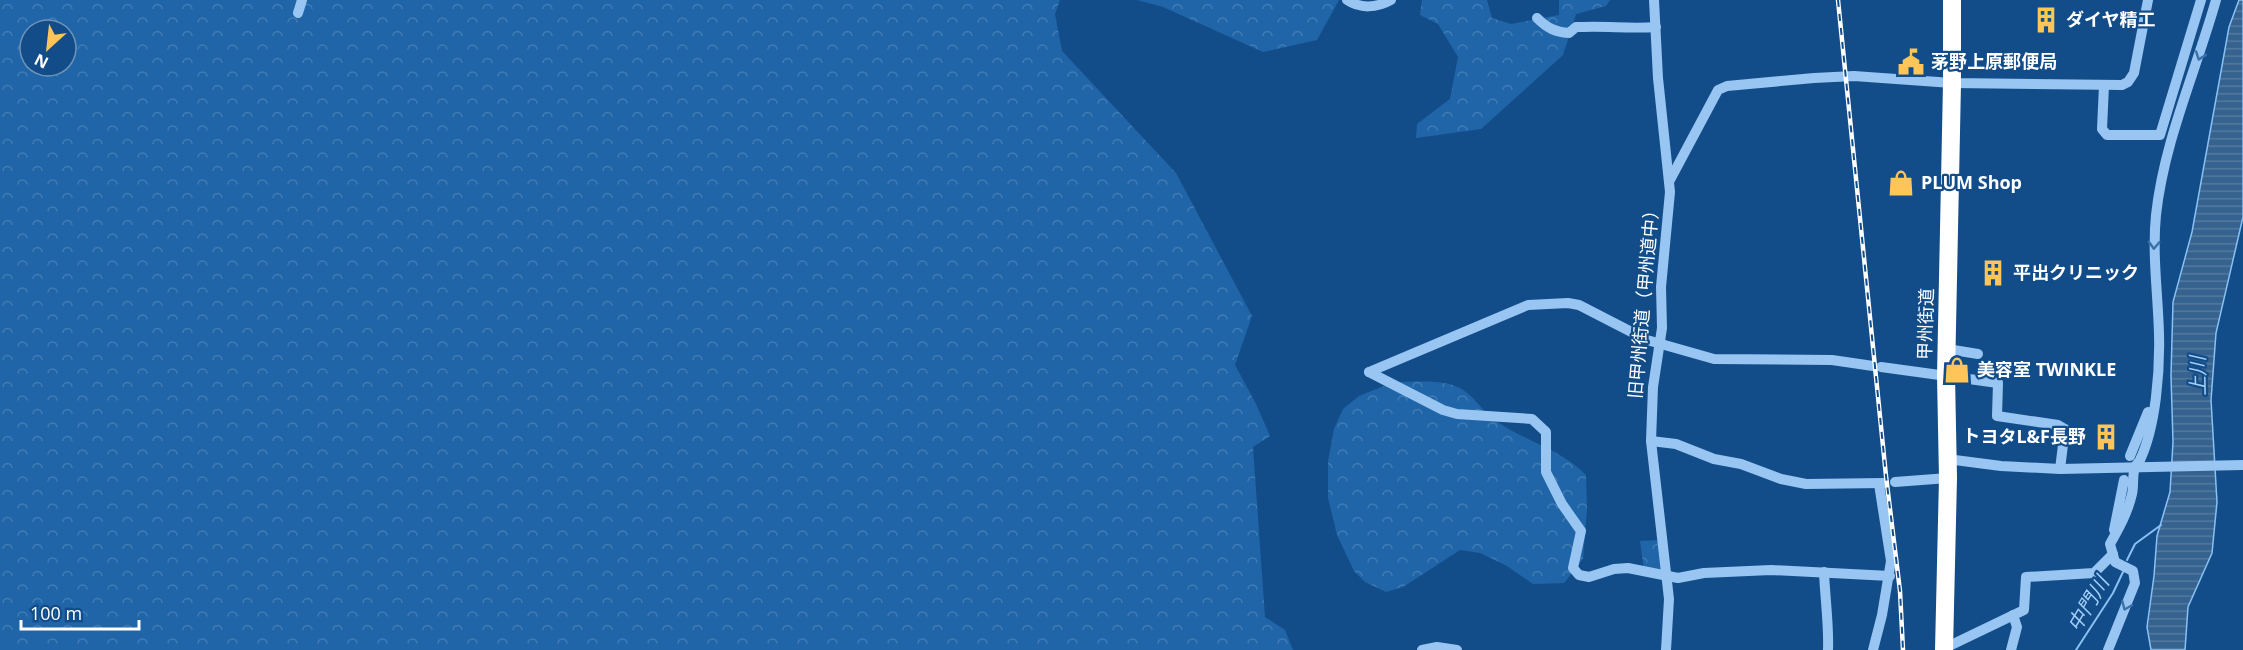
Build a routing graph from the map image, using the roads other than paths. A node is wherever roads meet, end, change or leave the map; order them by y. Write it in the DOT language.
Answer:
graph roads {
  1 [pos="302,0"];
  2 [pos="1347,0"];
  3 [pos="1390,0"];
  4 [pos="1654,0"];
  5 [pos="1952,0"];
  6 [pos="2148,0"];
  7 [pos="2201,0"];
  8 [pos="2216,0"];
  9 [pos="298,13"];
  10 [pos="1537,18"];
  11 [pos="1656,27"];
  12 [pos="1952,83"];
  13 [pos="2104,85"];
  14 [pos="1670,180"];
  15 [pos="1659,345"];
  16 [pos="1947,350"];
  17 [pos="1978,354"];
  18 [pos="1946,376"];
  19 [pos="2156,396"];
  20 [pos="1651,441"];
  21 [pos="2130,456"];
  22 [pos="1947,459"];
  23 [pos="2243,465"];
  24 [pos="2138,467"];
  25 [pos="2060,469"];
  26 [pos="1947,478"];
  27 [pos="2124,480"];
  28 [pos="1886,483"];
  29 [pos="2112,549"];
  30 [pos="1824,572"];
  31 [pos="1665,576"];
  32 [pos="1890,576"];
  33 [pos="2013,615"];
  34 [pos="1946,648"];
  35 [pos="1422,650"];
  36 [pos="1457,650"];
  37 [pos="1666,650"];
  38 [pos="1828,650"];
  39 [pos="1873,650"];
  40 [pos="2011,650"];
  41 [pos="2108,650"];
  1 -- 9 [label="street"];
  2 -- 3 [label="street"];
  4 -- 11 [label="street"];
  5 -- 12 [label="highway, 甲州街道"];
  6 -- 13 [label="street"];
  7 -- 13 [label="street"];
  8 -- 19 [label="street, one-way"];
  10 -- 11 [label="street"];
  11 -- 14 [label="street"];
  12 -- 13 [label="street"];
  12 -- 14 [label="street, 旧甲州街道（甲州道中）"];
  12 -- 16 [label="highway, 甲州街道"];
  14 -- 15 [label="street, 旧甲州街道（甲州道中）"];
  15 -- 18 [label="street"];
  15 -- 20 [label="street, 旧甲州街道（甲州道中）"];
  15 -- 31 [label="street"];
  16 -- 17 [label="street"];
  16 -- 18 [label="highway, 甲州街道"];
  18 -- 22 [label="highway, 甲州街道"];
  18 -- 25 [label="street"];
  19 -- 21 [label="street"];
  19 -- 24 [label="street"];
  20 -- 28 [label="street"];
  20 -- 31 [label="street, 旧甲州街道（甲州道中）"];
  22 -- 25 [label="street"];
  22 -- 26 [label="highway, 甲州街道"];
  23 -- 24 [label="street"];
  24 -- 25 [label="street"];
  24 -- 29 [label="street"];
  26 -- 28 [label="street"];
  26 -- 34 [label="highway, 甲州街道"];
  27 -- 29 [label="street"];
  28 -- 32 [label="street"];
  29 -- 33 [label="street"];
  29 -- 41 [label="street, one-way"];
  30 -- 31 [label="street"];
  30 -- 32 [label="street"];
  30 -- 38 [label="street"];
  31 -- 37 [label="street, 旧甲州街道（甲州道中）"];
  32 -- 39 [label="street"];
  33 -- 34 [label="street"];
  33 -- 40 [label="street"];
  35 -- 36 [label="street"];
}
